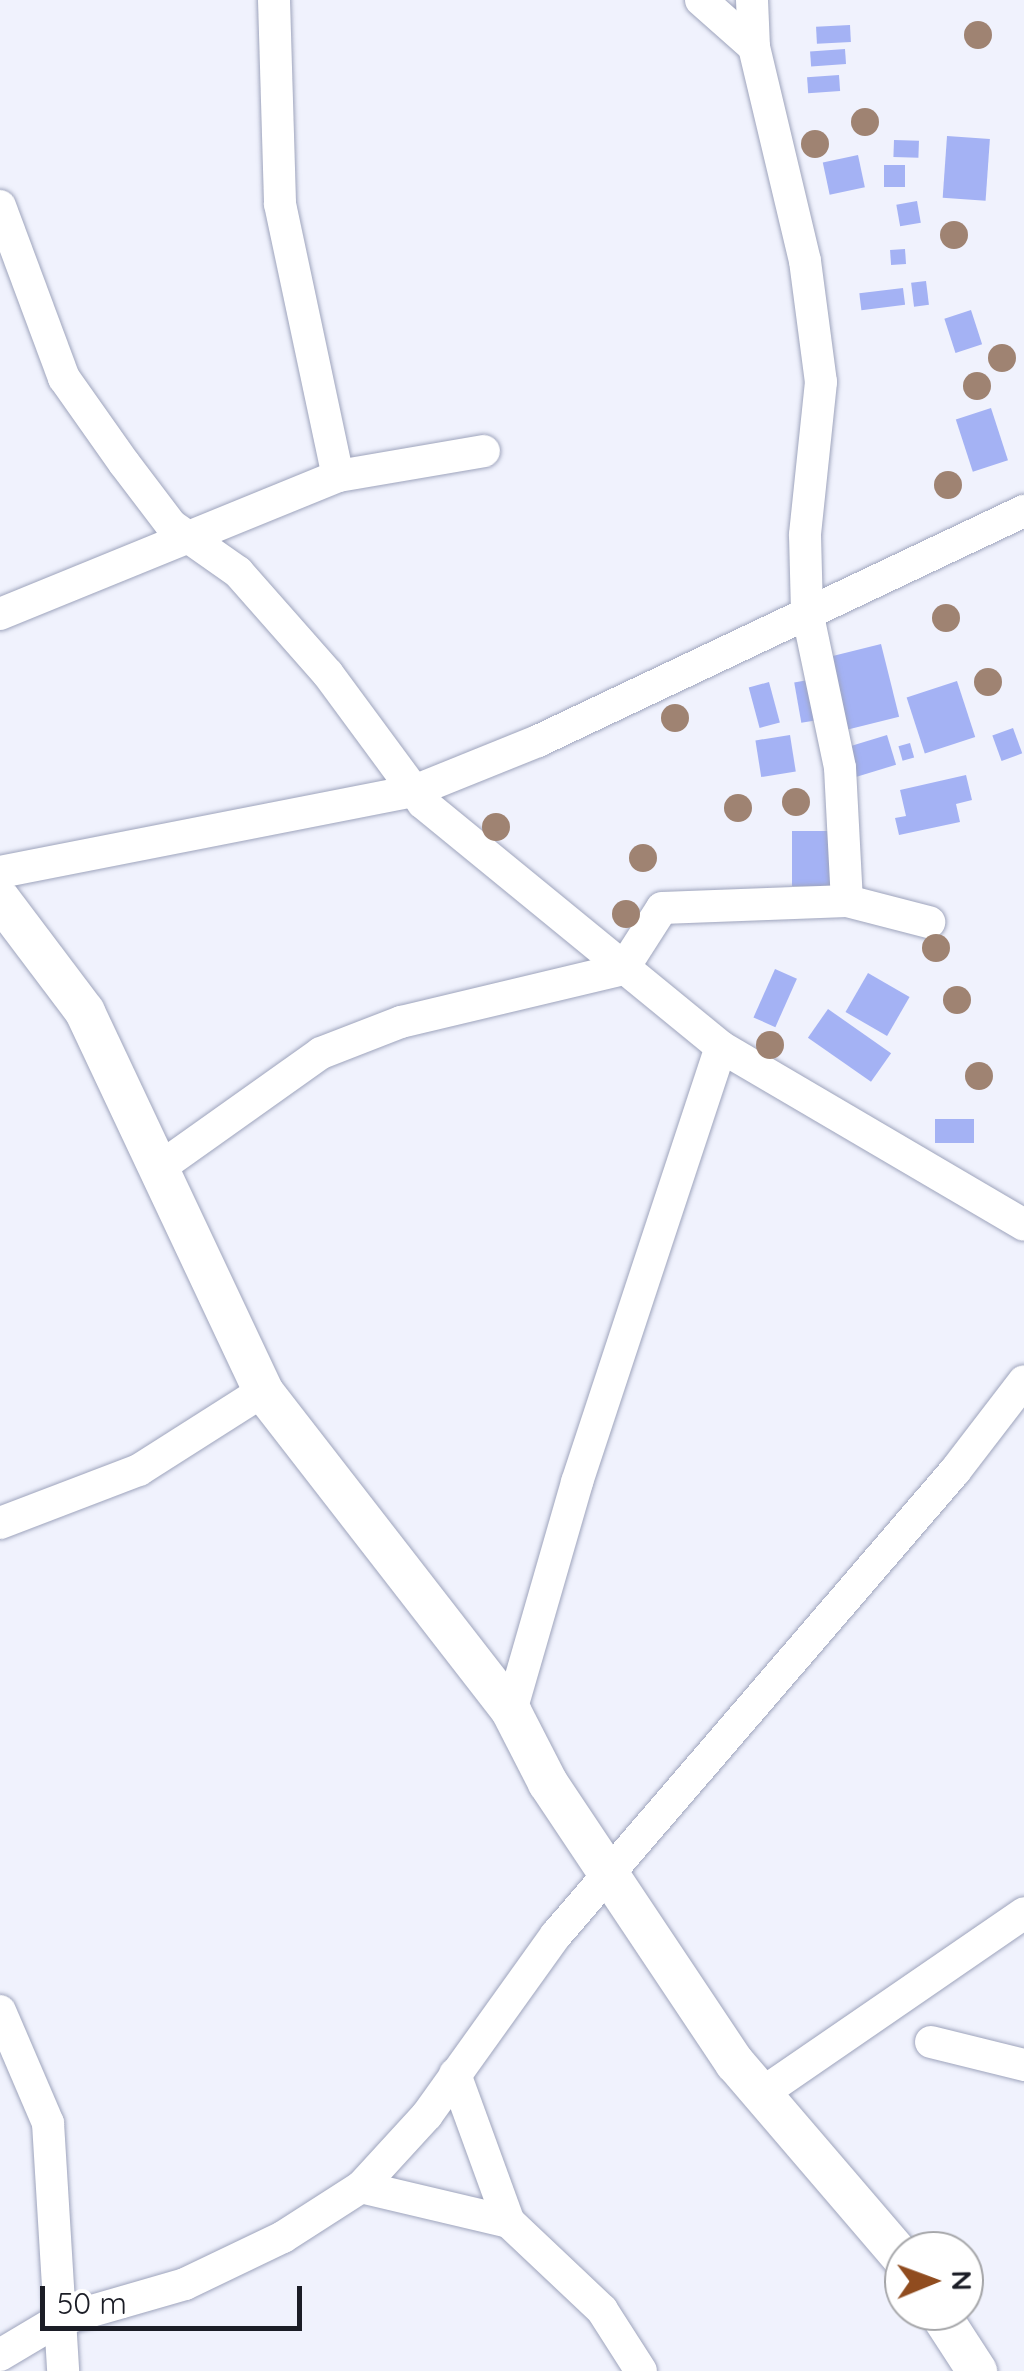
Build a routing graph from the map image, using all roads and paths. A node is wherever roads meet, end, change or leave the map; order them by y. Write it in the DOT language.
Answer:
graph roads {
  1 [pos="274,0"];
  2 [pos="701,0"];
  3 [pos="752,0"];
  4 [pos="754,47"];
  5 [pos="0,206"];
  6 [pos="484,451"];
  7 [pos="338,476"];
  8 [pos="1024,511"];
  9 [pos="187,540"];
  10 [pos="807,611"];
  11 [pos="0,614"];
  12 [pos="414,791"];
  13 [pos="0,872"];
  14 [pos="0,899"];
  15 [pos="847,901"];
  16 [pos="930,922"];
  17 [pos="623,969"];
  18 [pos="722,1047"];
  19 [pos="162,1166"];
  20 [pos="1024,1225"];
  21 [pos="1024,1381"];
  22 [pos="263,1391"];
  23 [pos="0,1523"];
  24 [pos="510,1711"];
  25 [pos="612,1874"];
  26 [pos="1024,1913"];
  27 [pos="0,2011"];
  28 [pos="931,2042"];
  29 [pos="1024,2065"];
  30 [pos="455,2074"];
  31 [pos="761,2094"];
  32 [pos="360,2187"];
  33 [pos="510,2222"];
  34 [pos="884,2237"];
  35 [pos="58,2322"];
  36 [pos="951,2331"];
  37 [pos="0,2355"];
  38 [pos="63,2371"];
  39 [pos="641,2371"];
  40 [pos="977,2371"];
  1 -- 7 [label="street"];
  2 -- 4 [label="street"];
  3 -- 4 [label="street"];
  4 -- 10 [label="street"];
  5 -- 9 [label="street"];
  6 -- 7 [label="street"];
  7 -- 9 [label="street"];
  8 -- 10 [label="street"];
  9 -- 11 [label="street"];
  9 -- 12 [label="street"];
  10 -- 12 [label="street"];
  10 -- 15 [label="street"];
  12 -- 13 [label="street"];
  12 -- 17 [label="street"];
  14 -- 19 [label="street"];
  15 -- 16 [label="street"];
  15 -- 17 [label="street"];
  17 -- 18 [label="street"];
  17 -- 19 [label="street"];
  18 -- 20 [label="street"];
  18 -- 24 [label="street"];
  19 -- 22 [label="street"];
  21 -- 25 [label="street"];
  22 -- 23 [label="street"];
  22 -- 24 [label="street"];
  24 -- 25 [label="street"];
  25 -- 30 [label="street"];
  25 -- 31 [label="street"];
  26 -- 31 [label="street"];
  27 -- 35 [label="street"];
  28 -- 29 [label="street"];
  30 -- 32 [label="street"];
  30 -- 33 [label="street"];
  31 -- 34 [label="street"];
  32 -- 33 [label="street"];
  32 -- 35 [label="street"];
  33 -- 39 [label="street"];
  35 -- 37 [label="street"];
  35 -- 38 [label="street"];
  36 -- 40 [label="street"];
}
